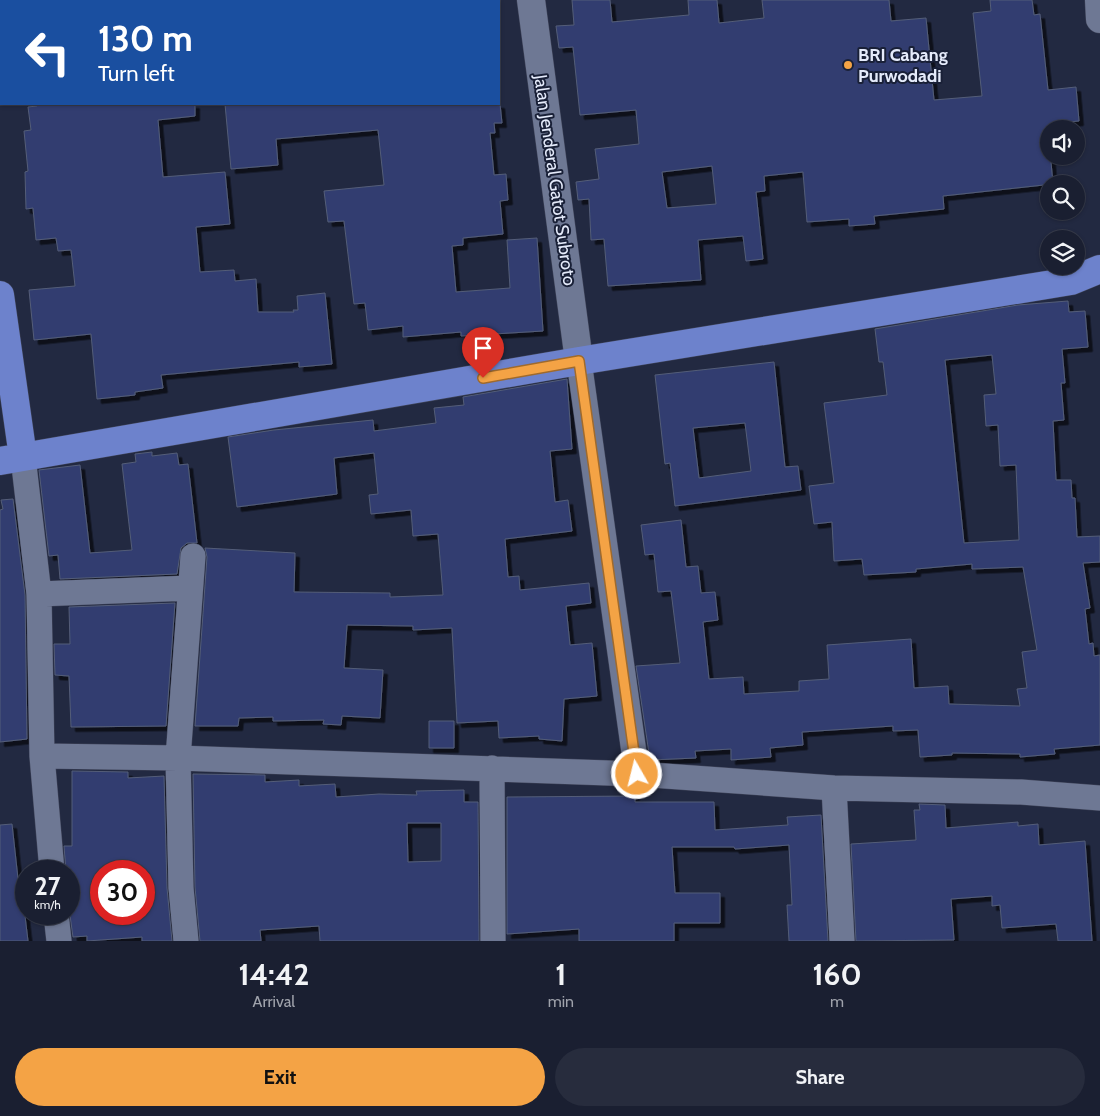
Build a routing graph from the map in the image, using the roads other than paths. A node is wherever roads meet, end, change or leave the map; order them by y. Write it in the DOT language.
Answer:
graph roads {
  1 [pos="531,0"];
  2 [pos="1100,0"];
  3 [pos="1100,19"];
  4 [pos="1100,269"];
  5 [pos="0,295"];
  6 [pos="579,361"];
  7 [pos="12,459"];
  8 [pos="193,556"];
  9 [pos="190,588"];
  10 [pos="39,594"];
  11 [pos="42,756"];
  12 [pos="178,758"];
  13 [pos="492,768"];
  14 [pos="637,774"];
  15 [pos="834,788"];
  16 [pos="1100,798"];
  17 [pos="51,860"];
  18 [pos="57,925"];
  19 [pos="59,941"];
  20 [pos="186,941"];
  21 [pos="493,941"];
  22 [pos="842,941"];
  1 -- 6 [label="main road, Jalan Jenderal Gatot Subroto"];
  2 -- 3 [label="main road"];
  4 -- 6 [label="main road"];
  5 -- 7 [label="main road"];
  6 -- 7 [label="main road"];
  6 -- 14 [label="street"];
  7 -- 10 [label="street"];
  8 -- 9 [label="street"];
  9 -- 10 [label="street"];
  9 -- 12 [label="street"];
  10 -- 11 [label="street"];
  11 -- 12 [label="street"];
  11 -- 17 [label="street"];
  12 -- 13 [label="street"];
  12 -- 20 [label="street"];
  13 -- 14 [label="street"];
  13 -- 21 [label="street"];
  14 -- 15 [label="street"];
  15 -- 16 [label="street"];
  15 -- 22 [label="street"];
  18 -- 19 [label="street"];
}
